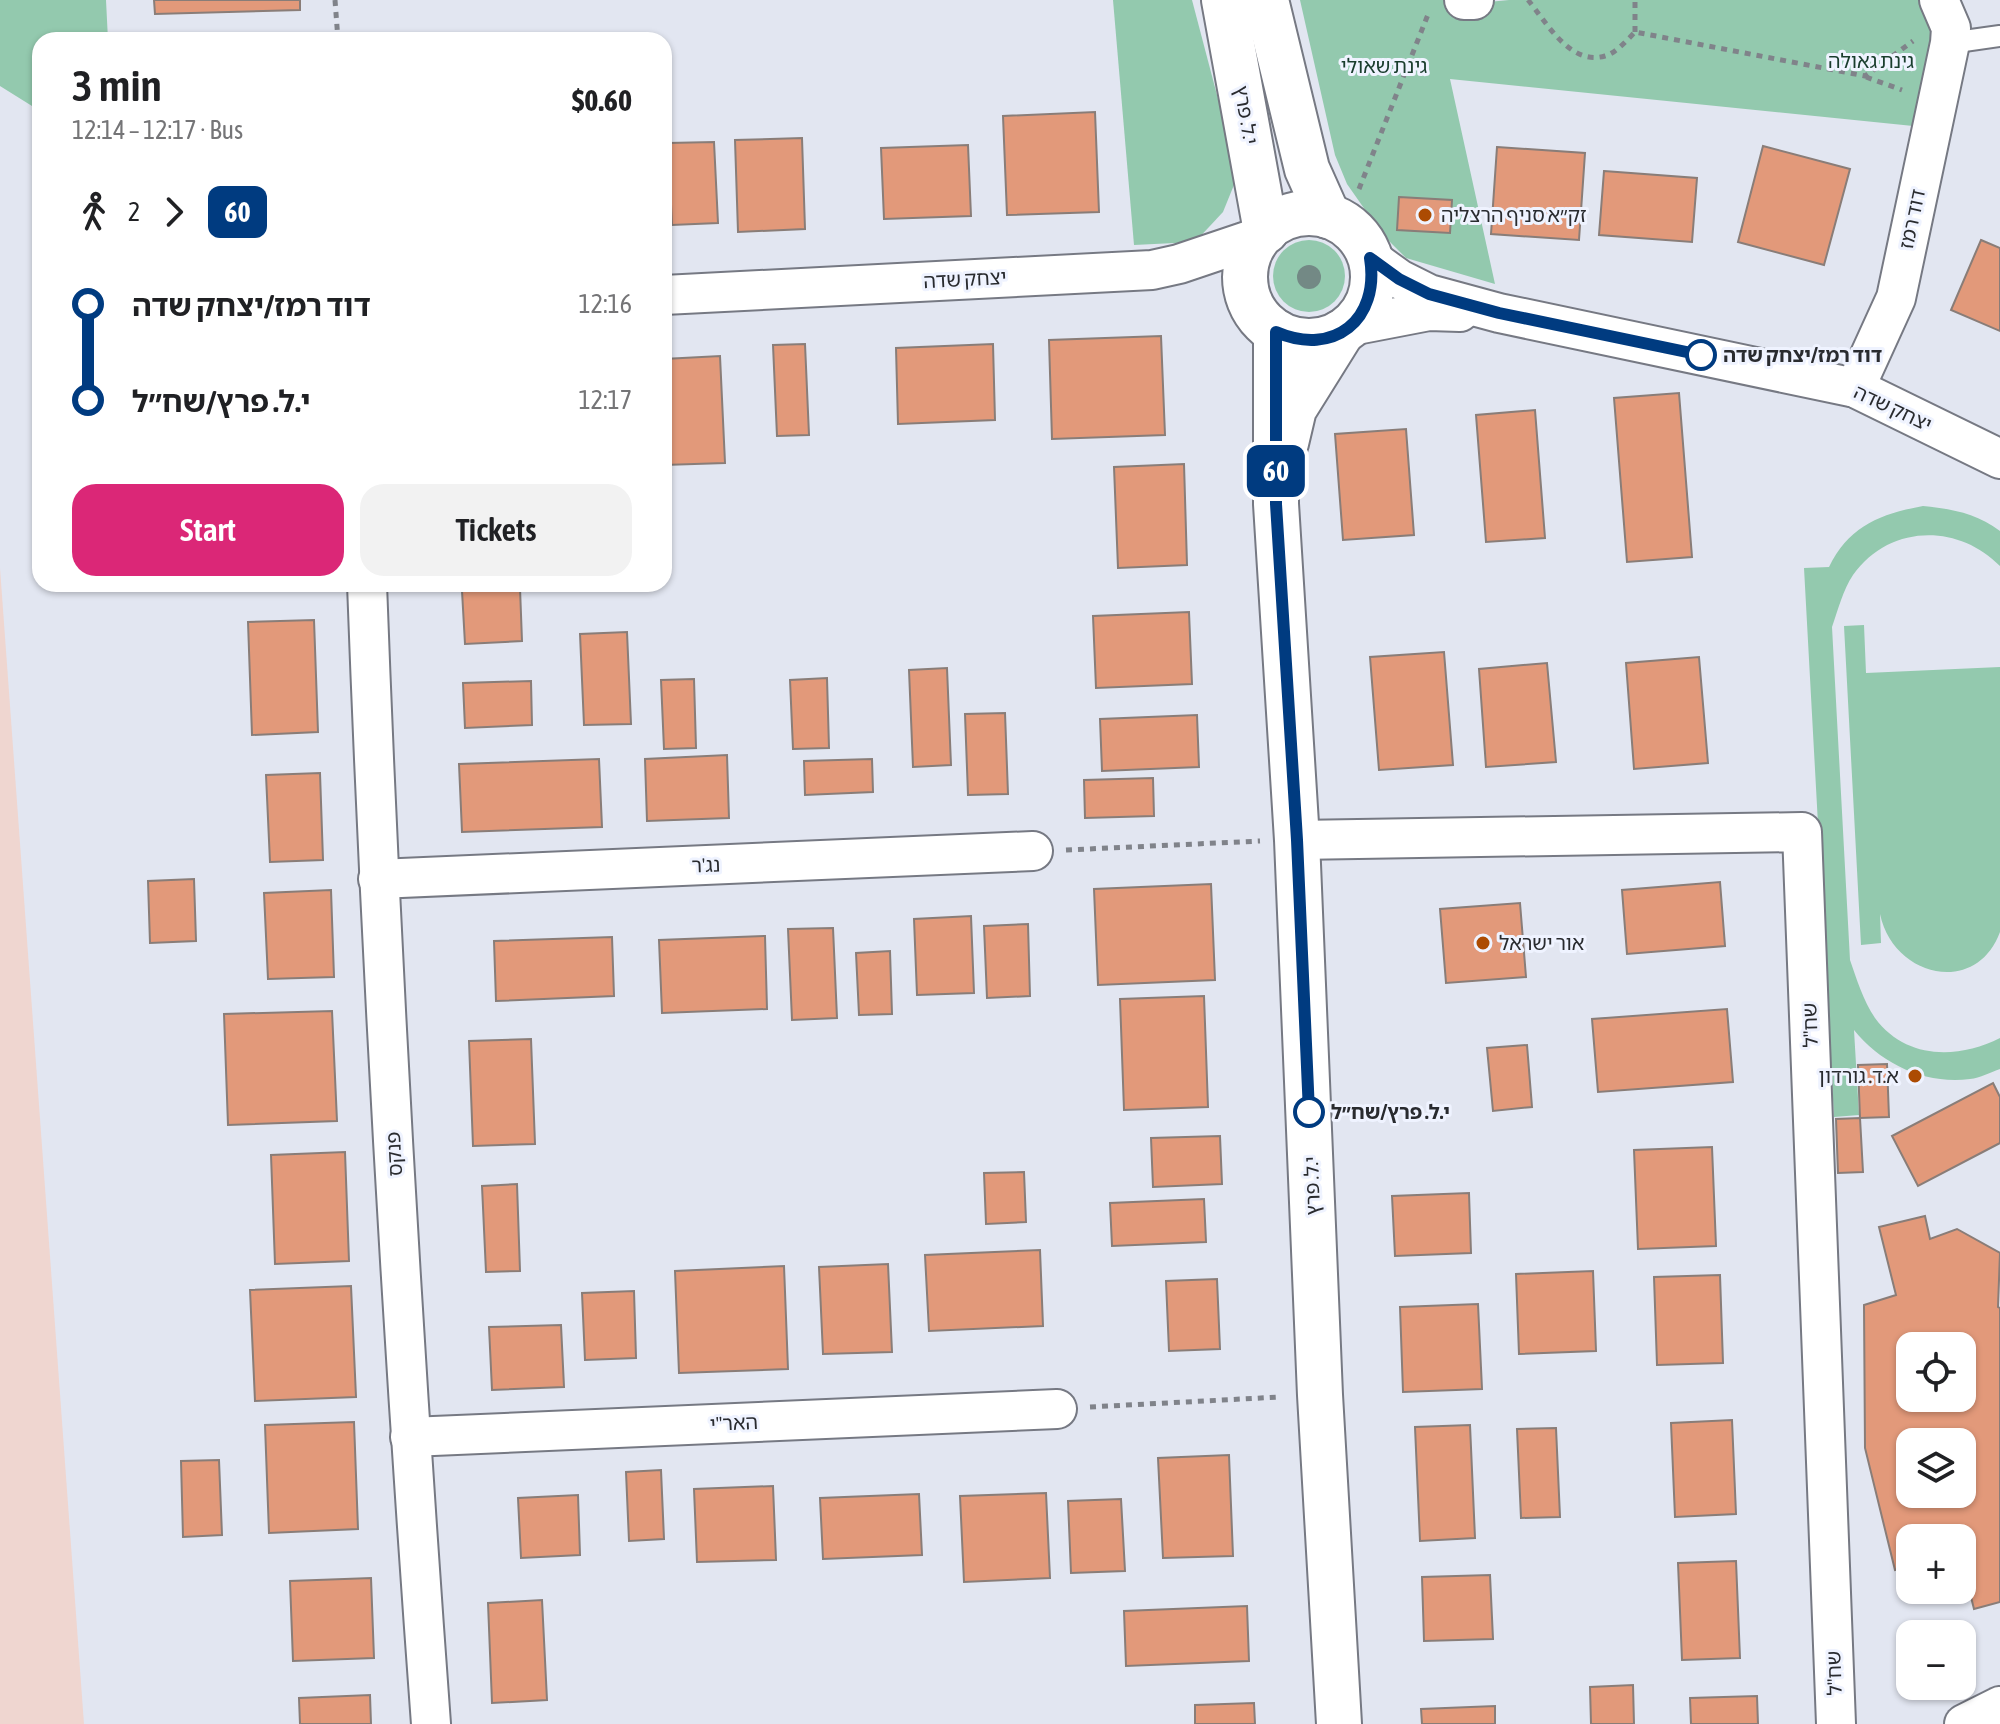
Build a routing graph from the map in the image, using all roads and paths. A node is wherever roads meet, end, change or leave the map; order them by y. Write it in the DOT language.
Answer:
graph roads {
  1 [pos="335,0"];
  2 [pos="1224,0"];
  3 [pos="1266,0"];
  4 [pos="1434,0"];
  5 [pos="1464,0"];
  6 [pos="1474,0"];
  7 [pos="1528,0"];
  8 [pos="1635,0"];
  9 [pos="1945,20"];
  10 [pos="337,32"];
  11 [pos="1635,32"];
  12 [pos="2000,36"];
  13 [pos="1341,209"];
  14 [pos="1264,233"];
  15 [pos="1370,258"];
  16 [pos="672,295"];
  17 [pos="1499,313"];
  18 [pos="1346,329"];
  19 [pos="1276,332"];
  20 [pos="1855,388"];
  21 [pos="2000,459"];
  22 [pos="1276,504"];
  23 [pos="367,592"];
  24 [pos="1297,840"];
  25 [pos="1033,851"];
  26 [pos="378,879"];
  27 [pos="1320,1395"];
  28 [pos="1057,1409"];
  29 [pos="410,1437"];
  30 [pos="2000,1706"];
  31 [pos="431,1724"];
  32 [pos="1339,1724"];
  33 [pos="1836,1724"];
  34 [pos="1964,1724"];
  1 -- 10 [label="path"];
  2 -- 14 [label="street, י.ל. פרץ"];
  3 -- 13 [label="street"];
  4 -- 13 [label="path"];
  5 -- 6 [label="street"];
  7 -- 11 [label="path"];
  8 -- 11 [label="path"];
  9 -- 11 [label="path"];
  9 -- 12 [label="lane"];
  9 -- 20 [label="street, דוד רמז"];
  13 -- 14 [label="street"];
  13 -- 15 [label="street"];
  14 -- 16 [label="street, יצחק שדה"];
  14 -- 19 [label="street"];
  15 -- 17 [label="street, יצחק שדה"];
  15 -- 18 [label="street"];
  17 -- 18 [label="street, יצחק שדה"];
  17 -- 20 [label="street, יצחק שדה"];
  18 -- 19 [label="street"];
  18 -- 22 [label="street, י.ל. פרץ"];
  19 -- 22 [label="street, י.ל. פרץ"];
  20 -- 21 [label="street, יצחק שדה"];
  22 -- 24 [label="street, י.ל. פרץ"];
  23 -- 26 [label="street, פנקס"];
  24 -- 25 [label="path"];
  24 -- 27 [label="street, י.ל. פרץ"];
  24 -- 33 [label="street, שח\"ל"];
  25 -- 26 [label="street, נג'ר"];
  26 -- 29 [label="street, פנקס"];
  27 -- 28 [label="path"];
  27 -- 32 [label="street, י.ל. פרץ"];
  28 -- 29 [label="street, האר\"י"];
  29 -- 31 [label="street, פנקס"];
  30 -- 34 [label="street"];
}
